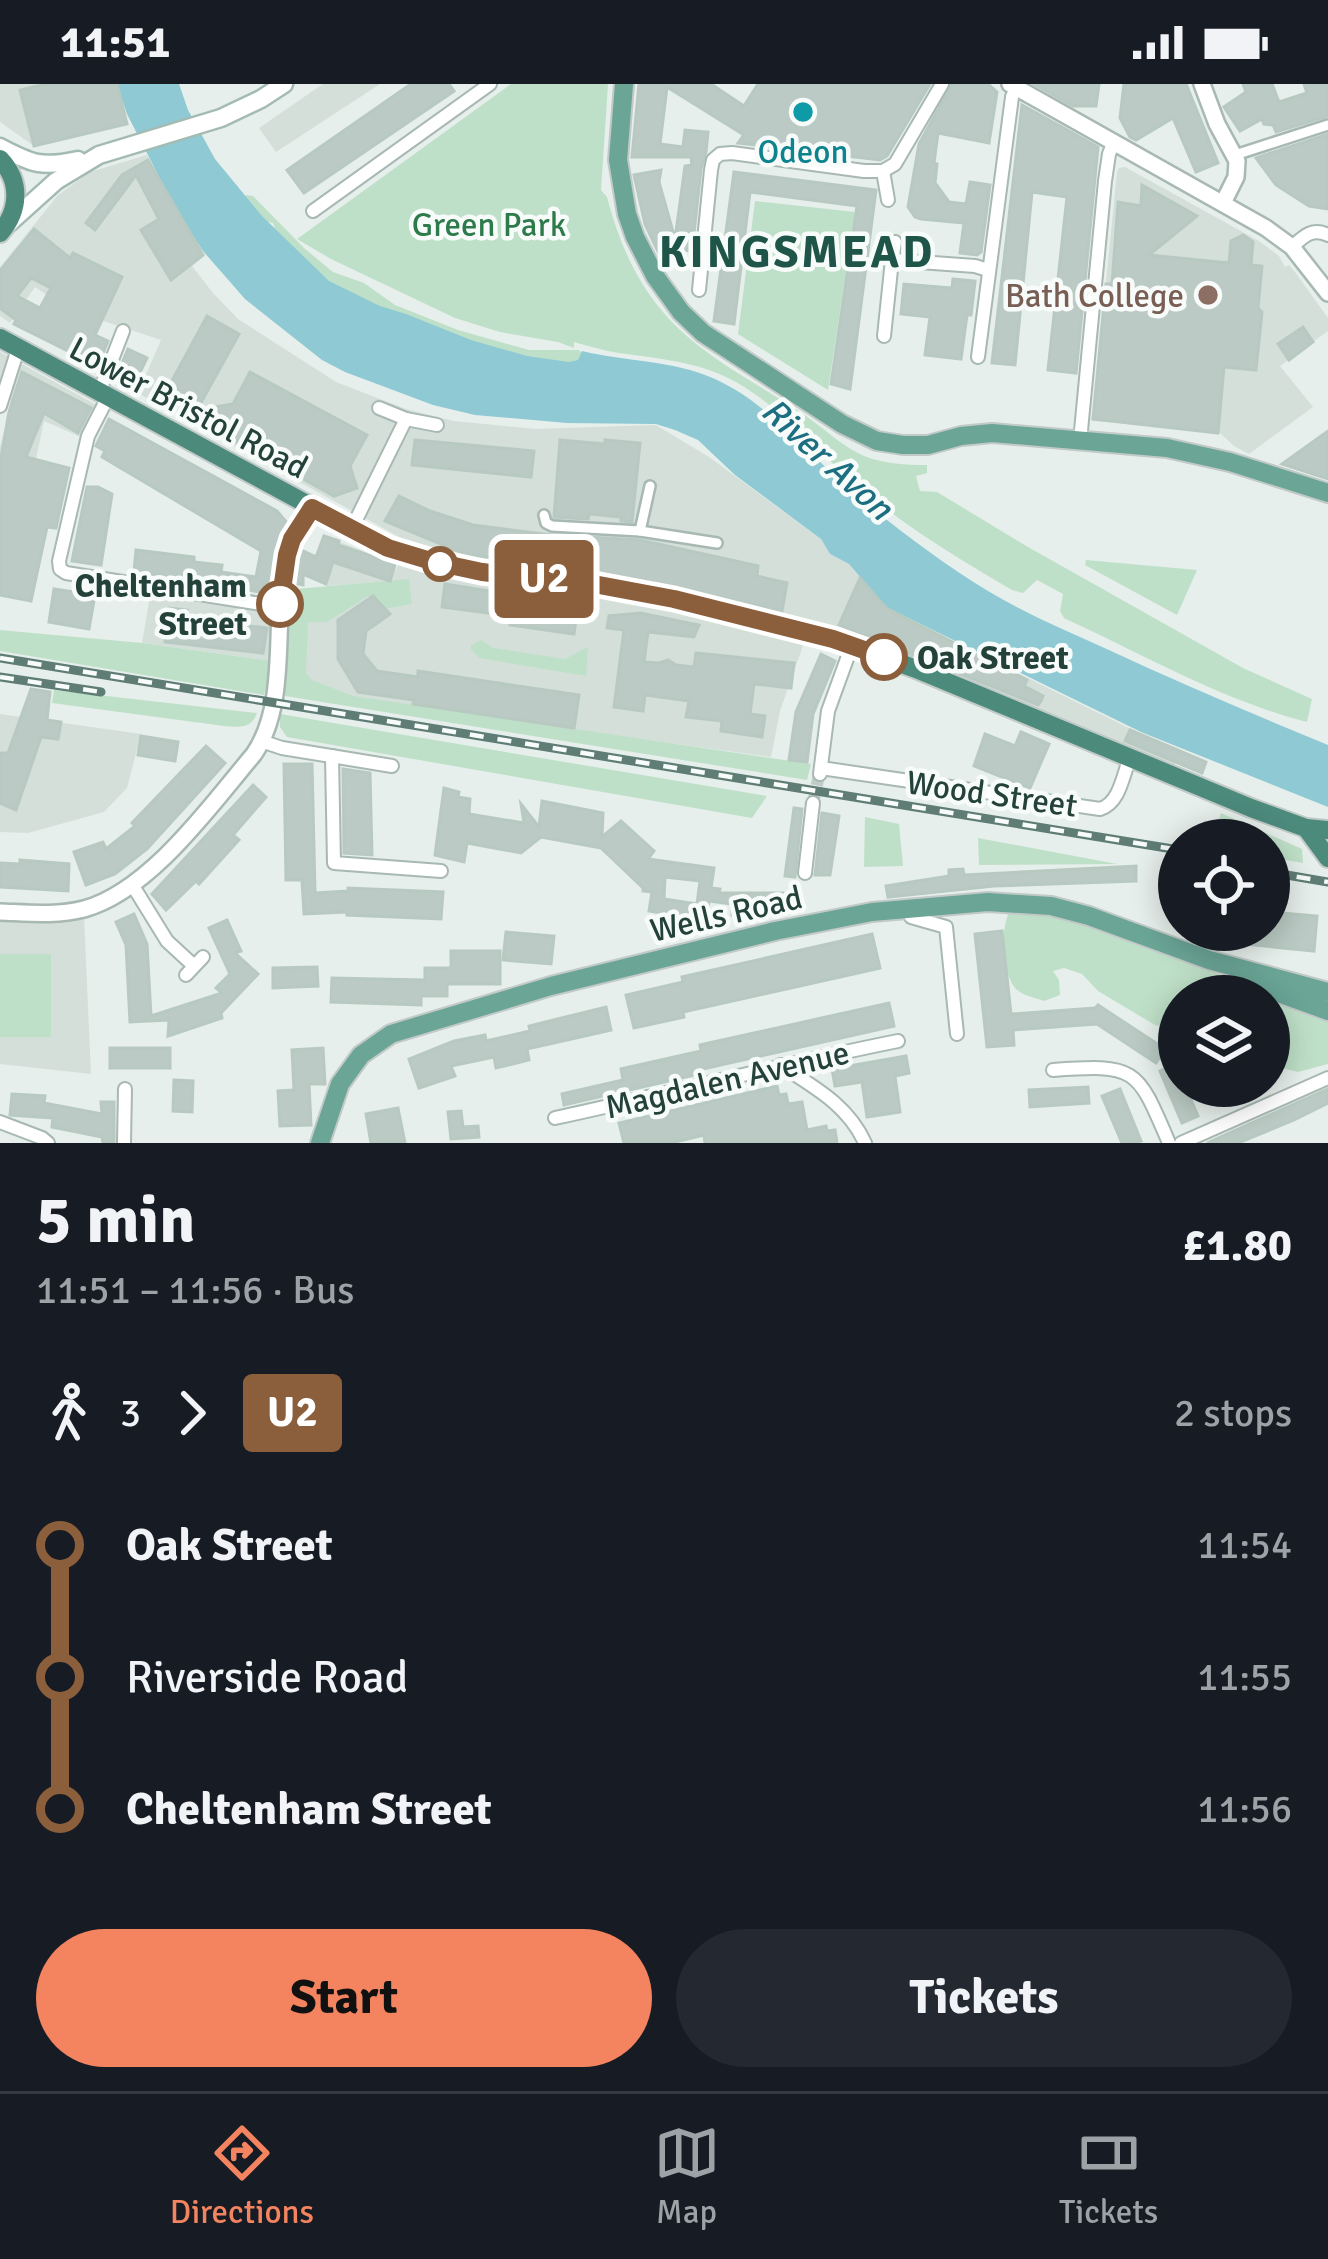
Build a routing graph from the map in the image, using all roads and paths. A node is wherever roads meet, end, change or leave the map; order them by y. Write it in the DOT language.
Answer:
graph roads {
  1 [pos="284,84"];
  2 [pos="490,84"];
  3 [pos="624,84"];
  4 [pos="942,84"];
  5 [pos="1202,84"];
  6 [pos="1013,86"];
  7 [pos="1328,125"];
  8 [pos="1114,141"];
  9 [pos="0,147"];
  10 [pos="105,153"];
  11 [pos="1235,154"];
  12 [pos="0,159"];
  13 [pos="883,171"];
  14 [pos="888,200"];
  15 [pos="1223,203"];
  16 [pos="313,211"];
  17 [pos="3,229"];
  18 [pos="1328,235"];
  19 [pos="1298,241"];
  20 [pos="895,242"];
  21 [pos="892,260"];
  22 [pos="988,270"];
  23 [pos="699,290"];
  24 [pos="1328,293"];
  25 [pos="123,332"];
  26 [pos="884,336"];
  27 [pos="0,338"];
  28 [pos="18,349"];
  29 [pos="978,357"];
  30 [pos="103,395"];
  31 [pos="0,406"];
  32 [pos="379,408"];
  33 [pos="406,418"];
  34 [pos="437,425"];
  35 [pos="1080,441"];
  36 [pos="650,486"];
  37 [pos="1328,493"];
  38 [pos="312,508"];
  39 [pos="544,514"];
  40 [pos="351,530"];
  41 [pos="640,531"];
  42 [pos="717,543"];
  43 [pos="280,604"];
  44 [pos="852,645"];
  45 [pos="261,742"];
  46 [pos="332,756"];
  47 [pos="1130,757"];
  48 [pos="392,766"];
  49 [pos="813,803"];
  50 [pos="1306,828"];
  51 [pos="1328,830"];
  52 [pos="1328,858"];
  53 [pos="441,872"];
  54 [pos="805,873"];
  55 [pos="133,886"];
  56 [pos="908,908"];
  57 [pos="0,912"];
  58 [pos="1209,959"];
  59 [pos="194,966"];
  60 [pos="1328,992"];
  61 [pos="1328,1011"];
  62 [pos="956,1034"];
  63 [pos="898,1041"];
  64 [pos="780,1065"];
  65 [pos="1054,1070"];
  66 [pos="1328,1078"];
  67 [pos="126,1089"];
  68 [pos="555,1118"];
  69 [pos="0,1122"];
  70 [pos="48,1143"];
  71 [pos="124,1143"];
  72 [pos="320,1143"];
  73 [pos="865,1143"];
  74 [pos="1169,1143"];
  75 [pos="1181,1143"];
  1 -- 10 [label="main road"];
  2 -- 16 [label="street"];
  3 -- 35 [label="main road"];
  4 -- 13 [label="street"];
  5 -- 11 [label="street"];
  6 -- 8 [label="street"];
  6 -- 22 [label="street"];
  7 -- 11 [label="street"];
  8 -- 15 [label="street"];
  8 -- 35 [label="street"];
  9 -- 10 [label="main road"];
  10 -- 17 [label="main road"];
  11 -- 15 [label="street"];
  12 -- 17 [label="highway"];
  13 -- 14 [label="street"];
  13 -- 23 [label="street"];
  15 -- 19 [label="street"];
  18 -- 19 [label="street"];
  19 -- 24 [label="street"];
  20 -- 21 [label="street"];
  21 -- 22 [label="street"];
  21 -- 26 [label="street"];
  22 -- 29 [label="street"];
  25 -- 30 [label="street"];
  27 -- 28 [label="highway, Lower Bristol Road"];
  28 -- 30 [label="highway, Lower Bristol Road"];
  28 -- 31 [label="street"];
  30 -- 38 [label="highway, Lower Bristol Road"];
  30 -- 43 [label="street"];
  32 -- 33 [label="street"];
  33 -- 34 [label="street"];
  33 -- 40 [label="street"];
  35 -- 37 [label="main road"];
  36 -- 41 [label="street"];
  38 -- 40 [label="highway, Lower Bristol Road"];
  38 -- 43 [label="street"];
  39 -- 41 [label="street"];
  40 -- 44 [label="highway, Lower Bristol Road"];
  41 -- 42 [label="street"];
  43 -- 45 [label="street"];
  44 -- 47 [label="highway, Lower Bristol Road"];
  44 -- 47 [label="street, Wood Street"];
  45 -- 46 [label="street"];
  45 -- 55 [label="street"];
  46 -- 48 [label="street"];
  46 -- 53 [label="street"];
  47 -- 50 [label="highway, Lower Bristol Road"];
  49 -- 54 [label="street"];
  50 -- 51 [label="highway, Lower Bristol Road"];
  50 -- 52 [label="highway"];
  55 -- 57 [label="street"];
  55 -- 59 [label="street"];
  56 -- 58 [label="main road, Wells Road"];
  56 -- 62 [label="street"];
  56 -- 72 [label="main road, Wells Road"];
  58 -- 60 [label="main road, Wells Road"];
  58 -- 61 [label="main road, Wells Road"];
  63 -- 64 [label="street, Magdalen Avenue"];
  64 -- 68 [label="street, Magdalen Avenue"];
  64 -- 73 [label="street"];
  65 -- 74 [label="street"];
  66 -- 75 [label="street"];
  67 -- 71 [label="street"];
  69 -- 70 [label="street"];
}
